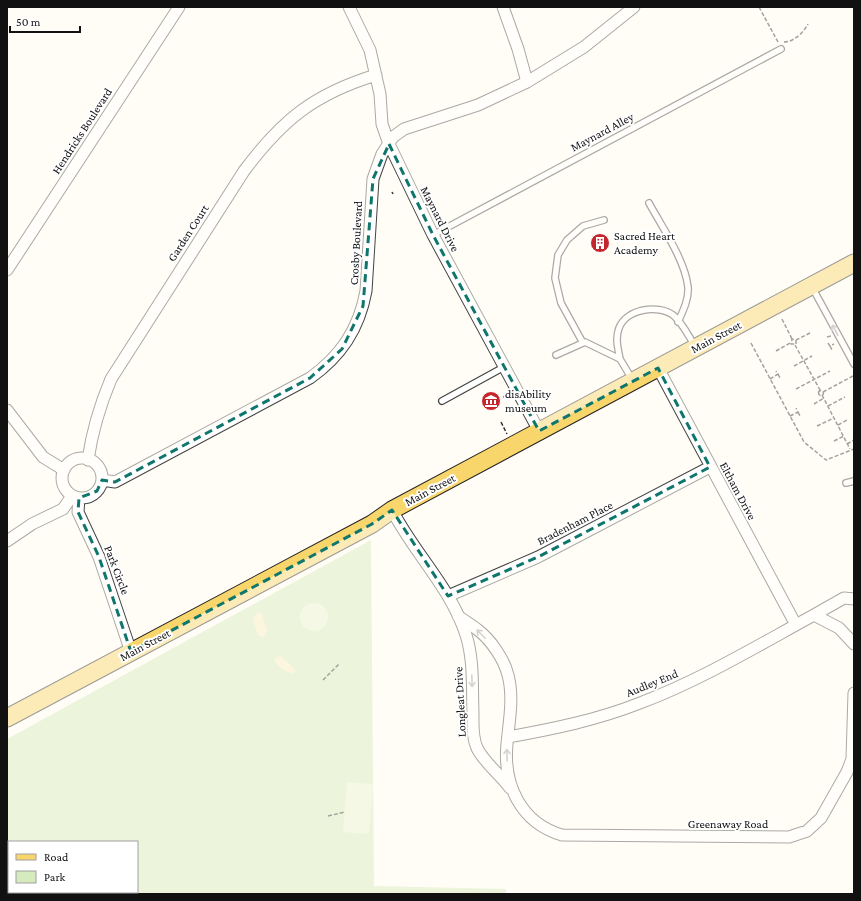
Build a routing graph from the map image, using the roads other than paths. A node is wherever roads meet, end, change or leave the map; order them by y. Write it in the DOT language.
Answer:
graph roads {
  1 [pos="179,7"];
  2 [pos="349,7"];
  3 [pos="503,7"];
  4 [pos="634,7"];
  5 [pos="781,49"];
  6 [pos="376,75"];
  7 [pos="527,82"];
  8 [pos="388,144"];
  9 [pos="649,203"];
  10 [pos="604,220"];
  11 [pos="433,235"];
  12 [pos="854,263"];
  13 [pos="7,270"];
  14 [pos="811,286"];
  15 [pos="678,322"];
  16 [pos="583,343"];
  17 [pos="696,348"];
  18 [pos="556,355"];
  19 [pos="620,359"];
  20 [pos="854,364"];
  21 [pos="504,367"];
  22 [pos="658,368"];
  23 [pos="633,381"];
  24 [pos="442,401"];
  25 [pos="7,410"];
  26 [pos="539,432"];
  27 [pos="88,460"];
  28 [pos="710,467"];
  29 [pos="64,470"];
  30 [pos="102,480"];
  31 [pos="854,481"];
  32 [pos="846,483"];
  33 [pos="76,497"];
  34 [pos="392,510"];
  35 [pos="7,541"];
  36 [pos="448,596"];
  37 [pos="854,599"];
  38 [pos="814,615"];
  39 [pos="458,616"];
  40 [pos="796,625"];
  41 [pos="854,644"];
  42 [pos="131,652"];
  43 [pos="854,693"];
  44 [pos="7,718"];
  45 [pos="508,737"];
  46 [pos="514,793"];
  1 -- 13 [label="street, Hendricks Boulevard"];
  2 -- 6 [label="street, Maynard Drive"];
  3 -- 7 [label="street"];
  4 -- 7 [label="street, Crosby Boulevard"];
  5 -- 11 [label="lane, Maynard Alley"];
  6 -- 8 [label="street, Maynard Drive"];
  6 -- 27 [label="street, Garden Court"];
  7 -- 8 [label="street, Crosby Boulevard"];
  8 -- 11 [label="street, Maynard Drive"];
  8 -- 30 [label="street, Crosby Boulevard"];
  9 -- 15 [label="lane"];
  10 -- 16 [label="lane"];
  11 -- 21 [label="street, Maynard Drive"];
  12 -- 14 [label="main road, Main Street"];
  14 -- 17 [label="main road, Main Street"];
  20 -- 14 [label="lane, one-way"];
  15 -- 17 [label="lane"];
  15 -- 19 [label="lane"];
  16 -- 18 [label="lane"];
  16 -- 19 [label="lane"];
  17 -- 22 [label="main road, Main Street"];
  19 -- 23 [label="lane"];
  21 -- 24 [label="lane"];
  21 -- 26 [label="street, Maynard Drive"];
  22 -- 23 [label="main road, Main Street"];
  22 -- 28 [label="street, Eltham Drive"];
  23 -- 26 [label="main road, Main Street"];
  25 -- 29 [label="street"];
  26 -- 34 [label="main road, Main Street"];
  27 -- 29 [label="street"];
  27 -- 30 [label="street"];
  28 -- 36 [label="street, Bradenham Place"];
  28 -- 40 [label="street, Eltham Drive"];
  29 -- 33 [label="street"];
  30 -- 33 [label="street"];
  31 -- 32 [label="lane"];
  33 -- 35 [label="street"];
  33 -- 42 [label="street, Park Circle"];
  34 -- 36 [label="street, Longleat Drive"];
  34 -- 42 [label="main road, Main Street"];
  36 -- 39 [label="street, Longleat Drive"];
  37 -- 38 [label="street"];
  38 -- 40 [label="street"];
  38 -- 41 [label="street"];
  45 -- 39 [label="street, Longleat Drive, one-way"];
  39 -- 46 [label="street, Longleat Drive, one-way"];
  40 -- 45 [label="street, Audley End"];
  42 -- 44 [label="main road, Main Street"];
  43 -- 46 [label="street, Greenaway Road"];
  46 -- 45 [label="street, Longleat Drive, one-way"];
}
